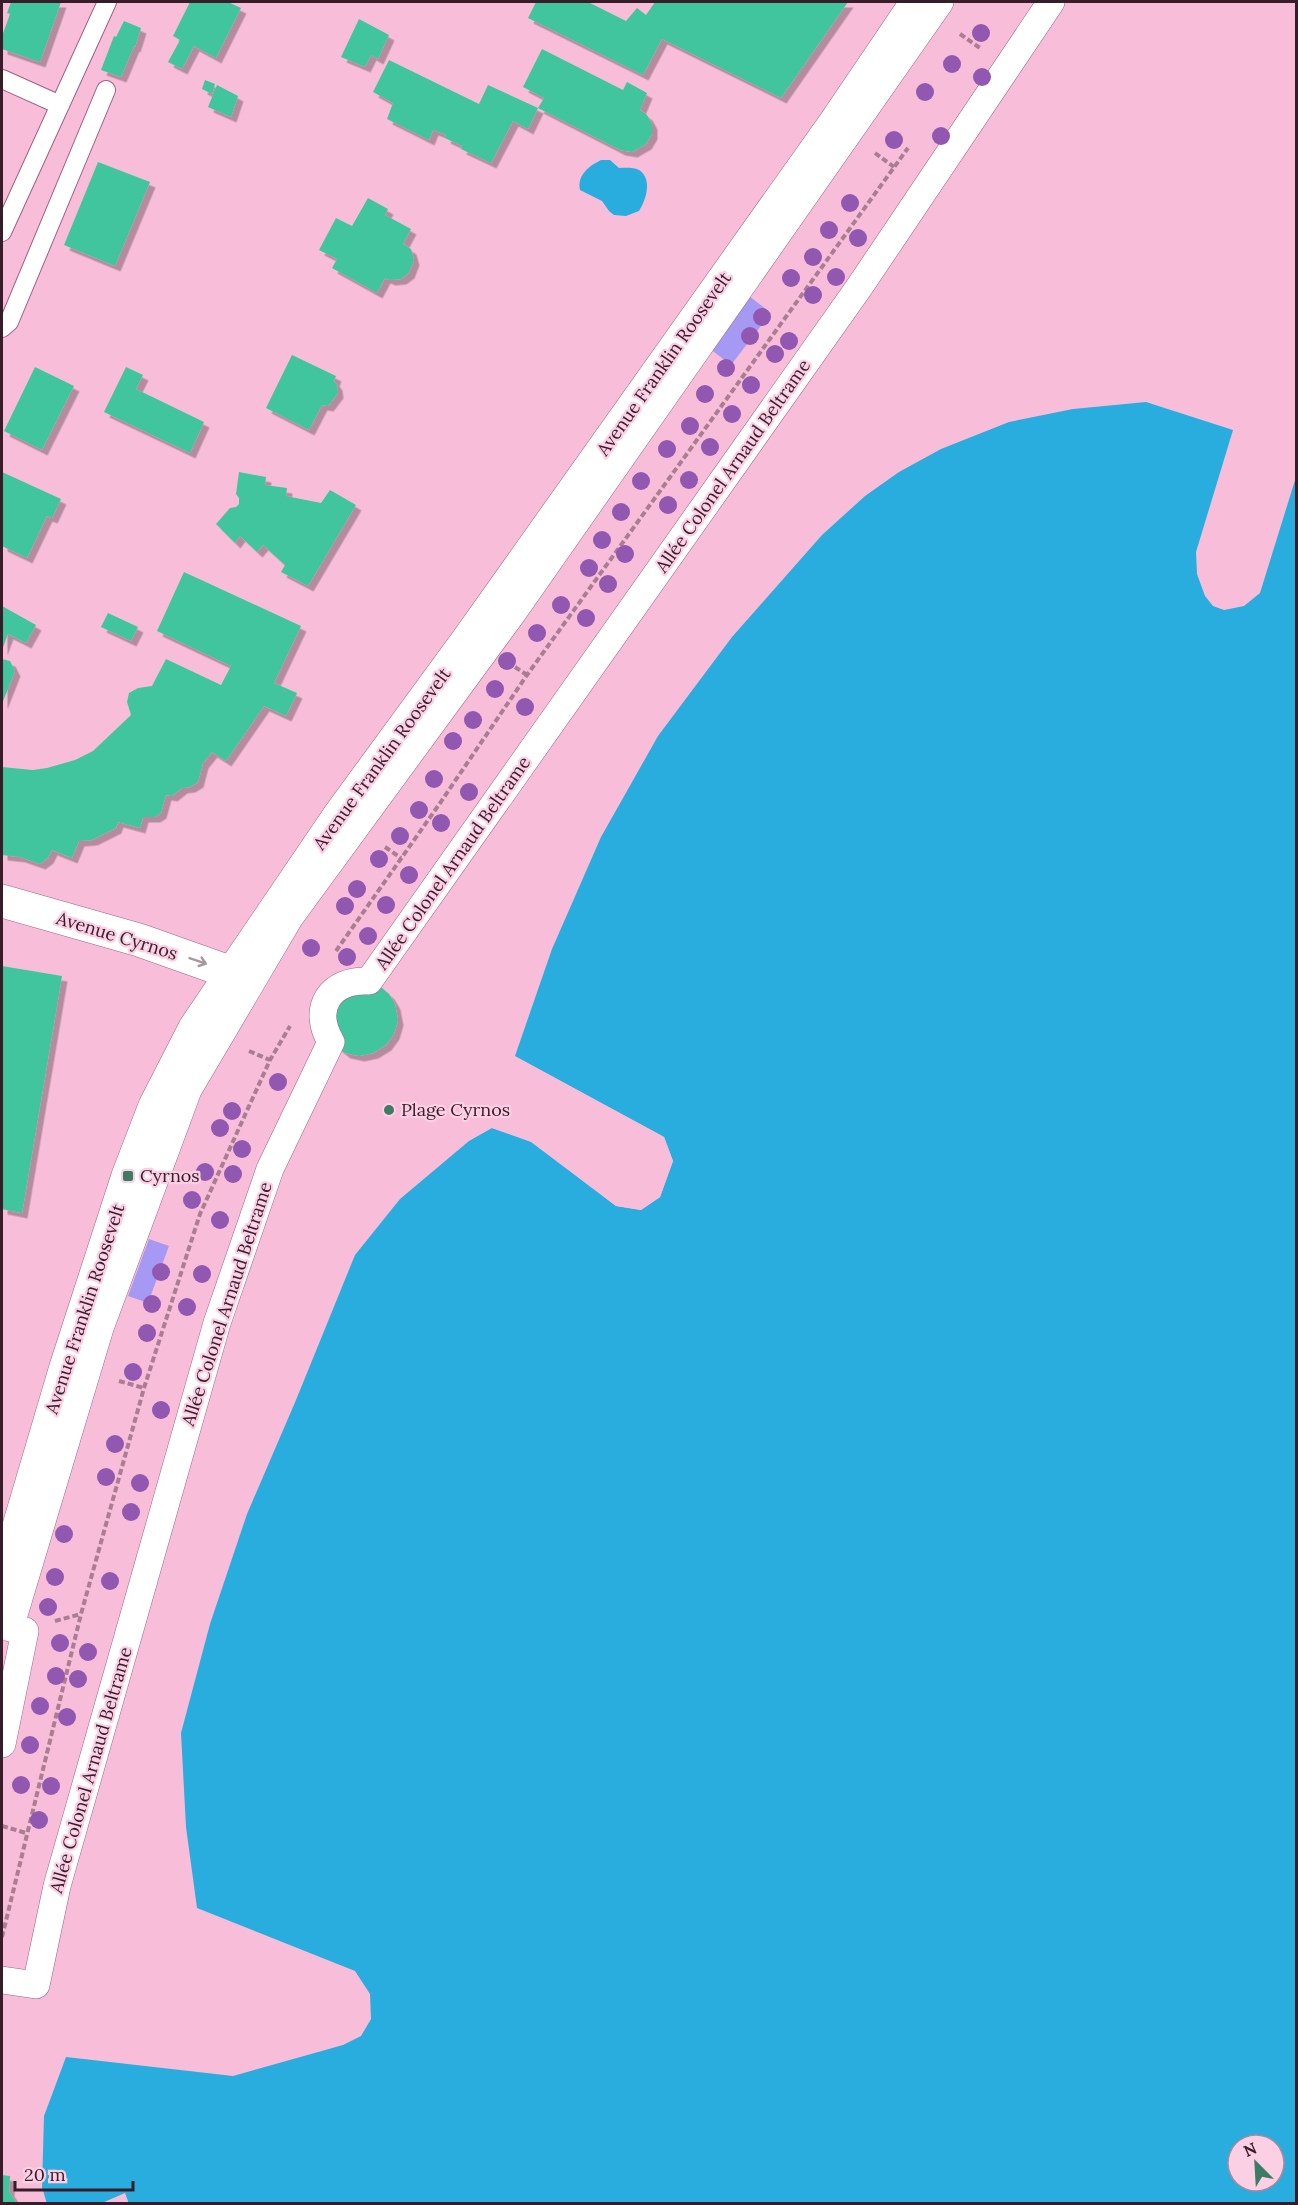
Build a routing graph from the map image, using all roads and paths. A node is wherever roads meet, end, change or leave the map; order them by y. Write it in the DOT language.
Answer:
graph roads {
  1 [pos="107,2"];
  2 [pos="917,2"];
  3 [pos="940,2"];
  4 [pos="1051,2"];
  5 [pos="2,79"];
  6 [pos="106,90"];
  7 [pos="60,105"];
  8 [pos="2,232"];
  9 [pos="2,328"];
  10 [pos="2,901"];
  11 [pos="232,973"];
  12 [pos="2,1595"];
  13 [pos="81,1614"];
  14 [pos="2,1744"];
  15 [pos="2,1826"];
  16 [pos="26,1833"];
  17 [pos="2,1937"];
  18 [pos="2,1980"];
  1 -- 7 [label="lane"];
  2 -- 11 [label="main road, Avenue Franklin Roosevelt"];
  3 -- 14 [label="street"];
  4 -- 18 [label="street, Allée Colonel Arnaud Beltrame"];
  5 -- 7 [label="lane"];
  6 -- 9 [label="lane"];
  7 -- 8 [label="lane"];
  10 -- 11 [label="main road, Avenue Cyrnos, one-way"];
  11 -- 12 [label="main road, Avenue Franklin Roosevelt"];
  13 -- 16 [label="path"];
  15 -- 16 [label="path"];
  16 -- 17 [label="path"];
}
